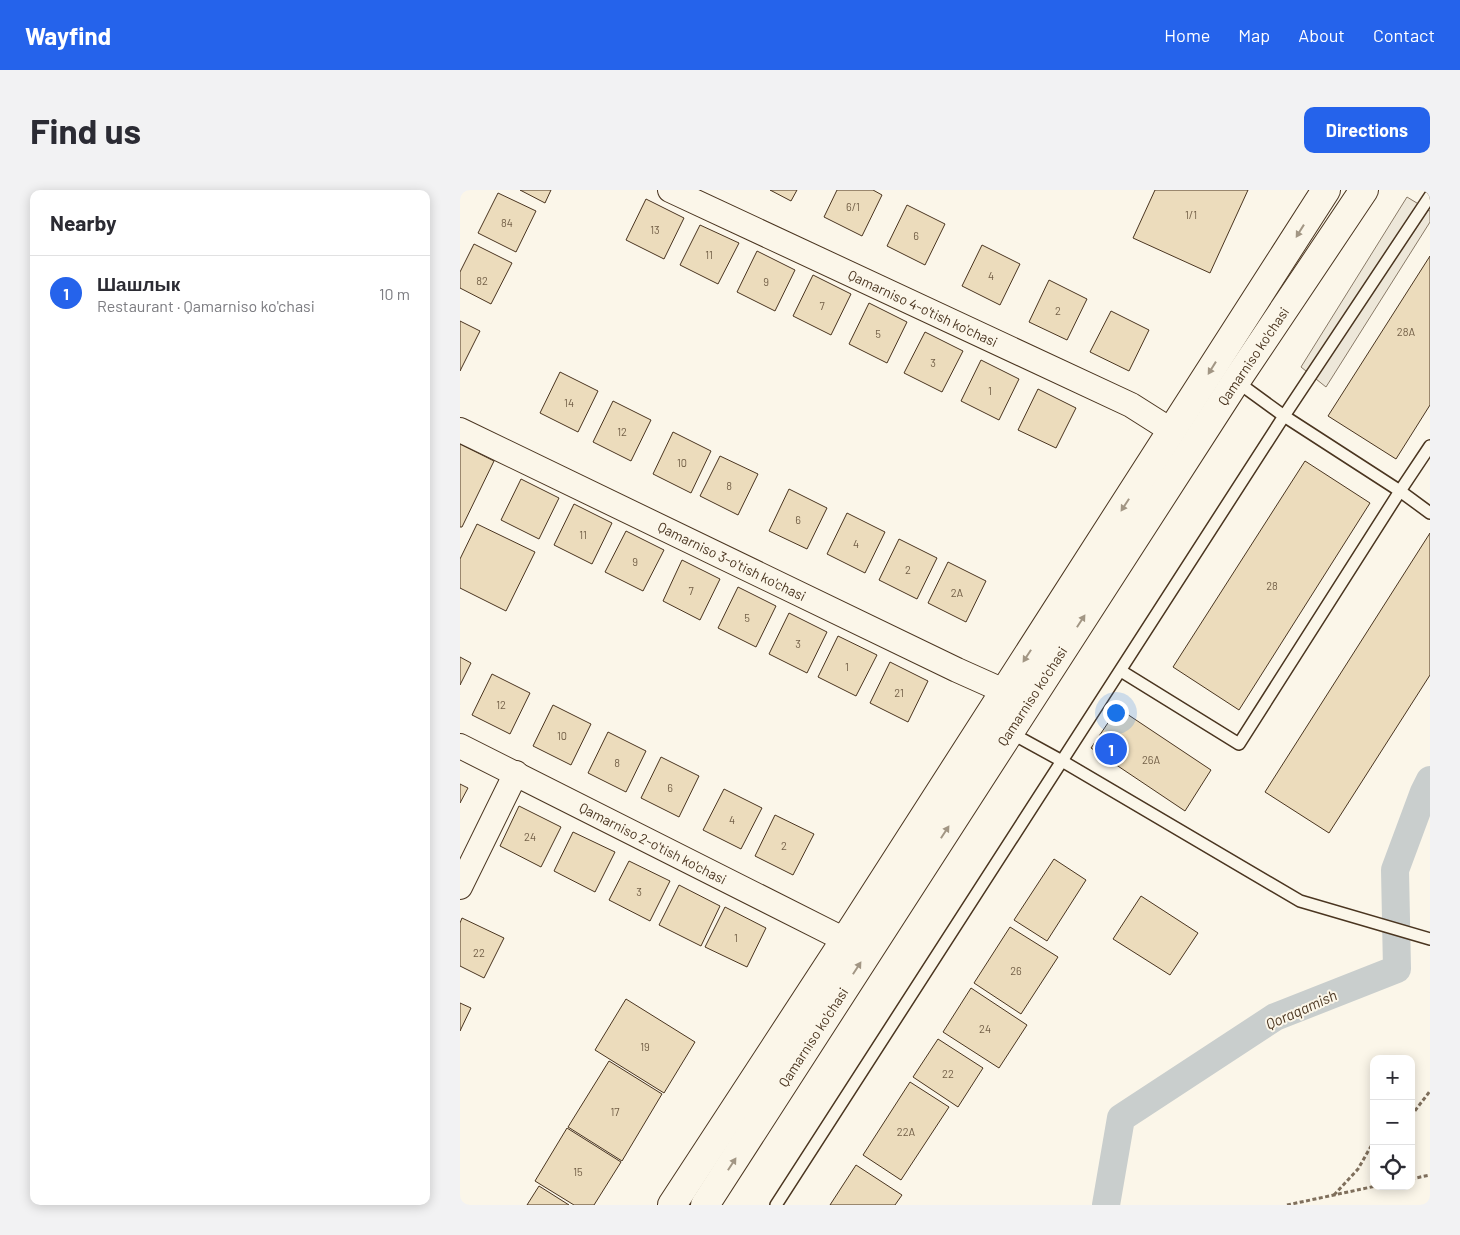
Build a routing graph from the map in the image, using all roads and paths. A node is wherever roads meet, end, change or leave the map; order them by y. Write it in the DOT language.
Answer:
graph roads {
  1 [pos="670,190"];
  2 [pos="1326,190"];
  3 [pos="1364,190"];
  4 [pos="1430,196"];
  5 [pos="1236,381"];
  6 [pos="1284,416"];
  7 [pos="460,430"];
  8 [pos="1172,431"];
  9 [pos="1430,446"];
  10 [pos="1400,491"];
  11 [pos="1430,513"];
  12 [pos="1121,671"];
  13 [pos="1004,691"];
  14 [pos="1009,732"];
  15 [pos="460,746"];
  16 [pos="1062,761"];
  17 [pos="516,773"];
  18 [pos="460,887"];
  19 [pos="1429,937"];
  20 [pos="845,940"];
  21 [pos="1430,1091"];
  22 [pos="1415,1111"];
  23 [pos="1372,1145"];
  24 [pos="1430,1175"];
  25 [pos="1415,1178"];
  26 [pos="1370,1187"];
  27 [pos="1333,1195"];
  28 [pos="672,1205"];
  29 [pos="705,1205"];
  30 [pos="776,1205"];
  31 [pos="1287,1205"];
  1 -- 8 [label="street, Qamarniso 4-o'tish ko'chasi"];
  2 -- 8 [label="main road, Qamarniso ko'chasi, one-way"];
  3 -- 5 [label="main road, Qamarniso ko'chasi"];
  4 -- 6 [label="lane"];
  5 -- 6 [label="lane"];
  14 -- 5 [label="main road, Qamarniso ko'chasi, one-way"];
  6 -- 10 [label="lane"];
  6 -- 12 [label="lane"];
  7 -- 13 [label="street, Qamarniso 3-o'tish ko'chasi"];
  8 -- 13 [label="main road, Qamarniso ko'chasi, one-way"];
  9 -- 10 [label="lane"];
  10 -- 11 [label="lane"];
  10 -- 12 [label="lane"];
  12 -- 16 [label="lane"];
  13 -- 20 [label="main road, Qamarniso ko'chasi"];
  14 -- 16 [label="lane"];
  29 -- 14 [label="main road, Qamarniso ko'chasi, one-way"];
  15 -- 17 [label="street, Qamarniso 2-o'tish ko'chasi"];
  16 -- 19 [label="lane"];
  16 -- 30 [label="lane"];
  17 -- 18 [label="street"];
  17 -- 20 [label="street, Qamarniso 2-o'tish ko'chasi"];
  20 -- 28 [label="main road, Qamarniso ko'chasi"];
  21 -- 22 [label="path"];
  23 -- 27 [label="path"];
  24 -- 25 [label="path"];
  26 -- 27 [label="path"];
  27 -- 31 [label="path"];
}
